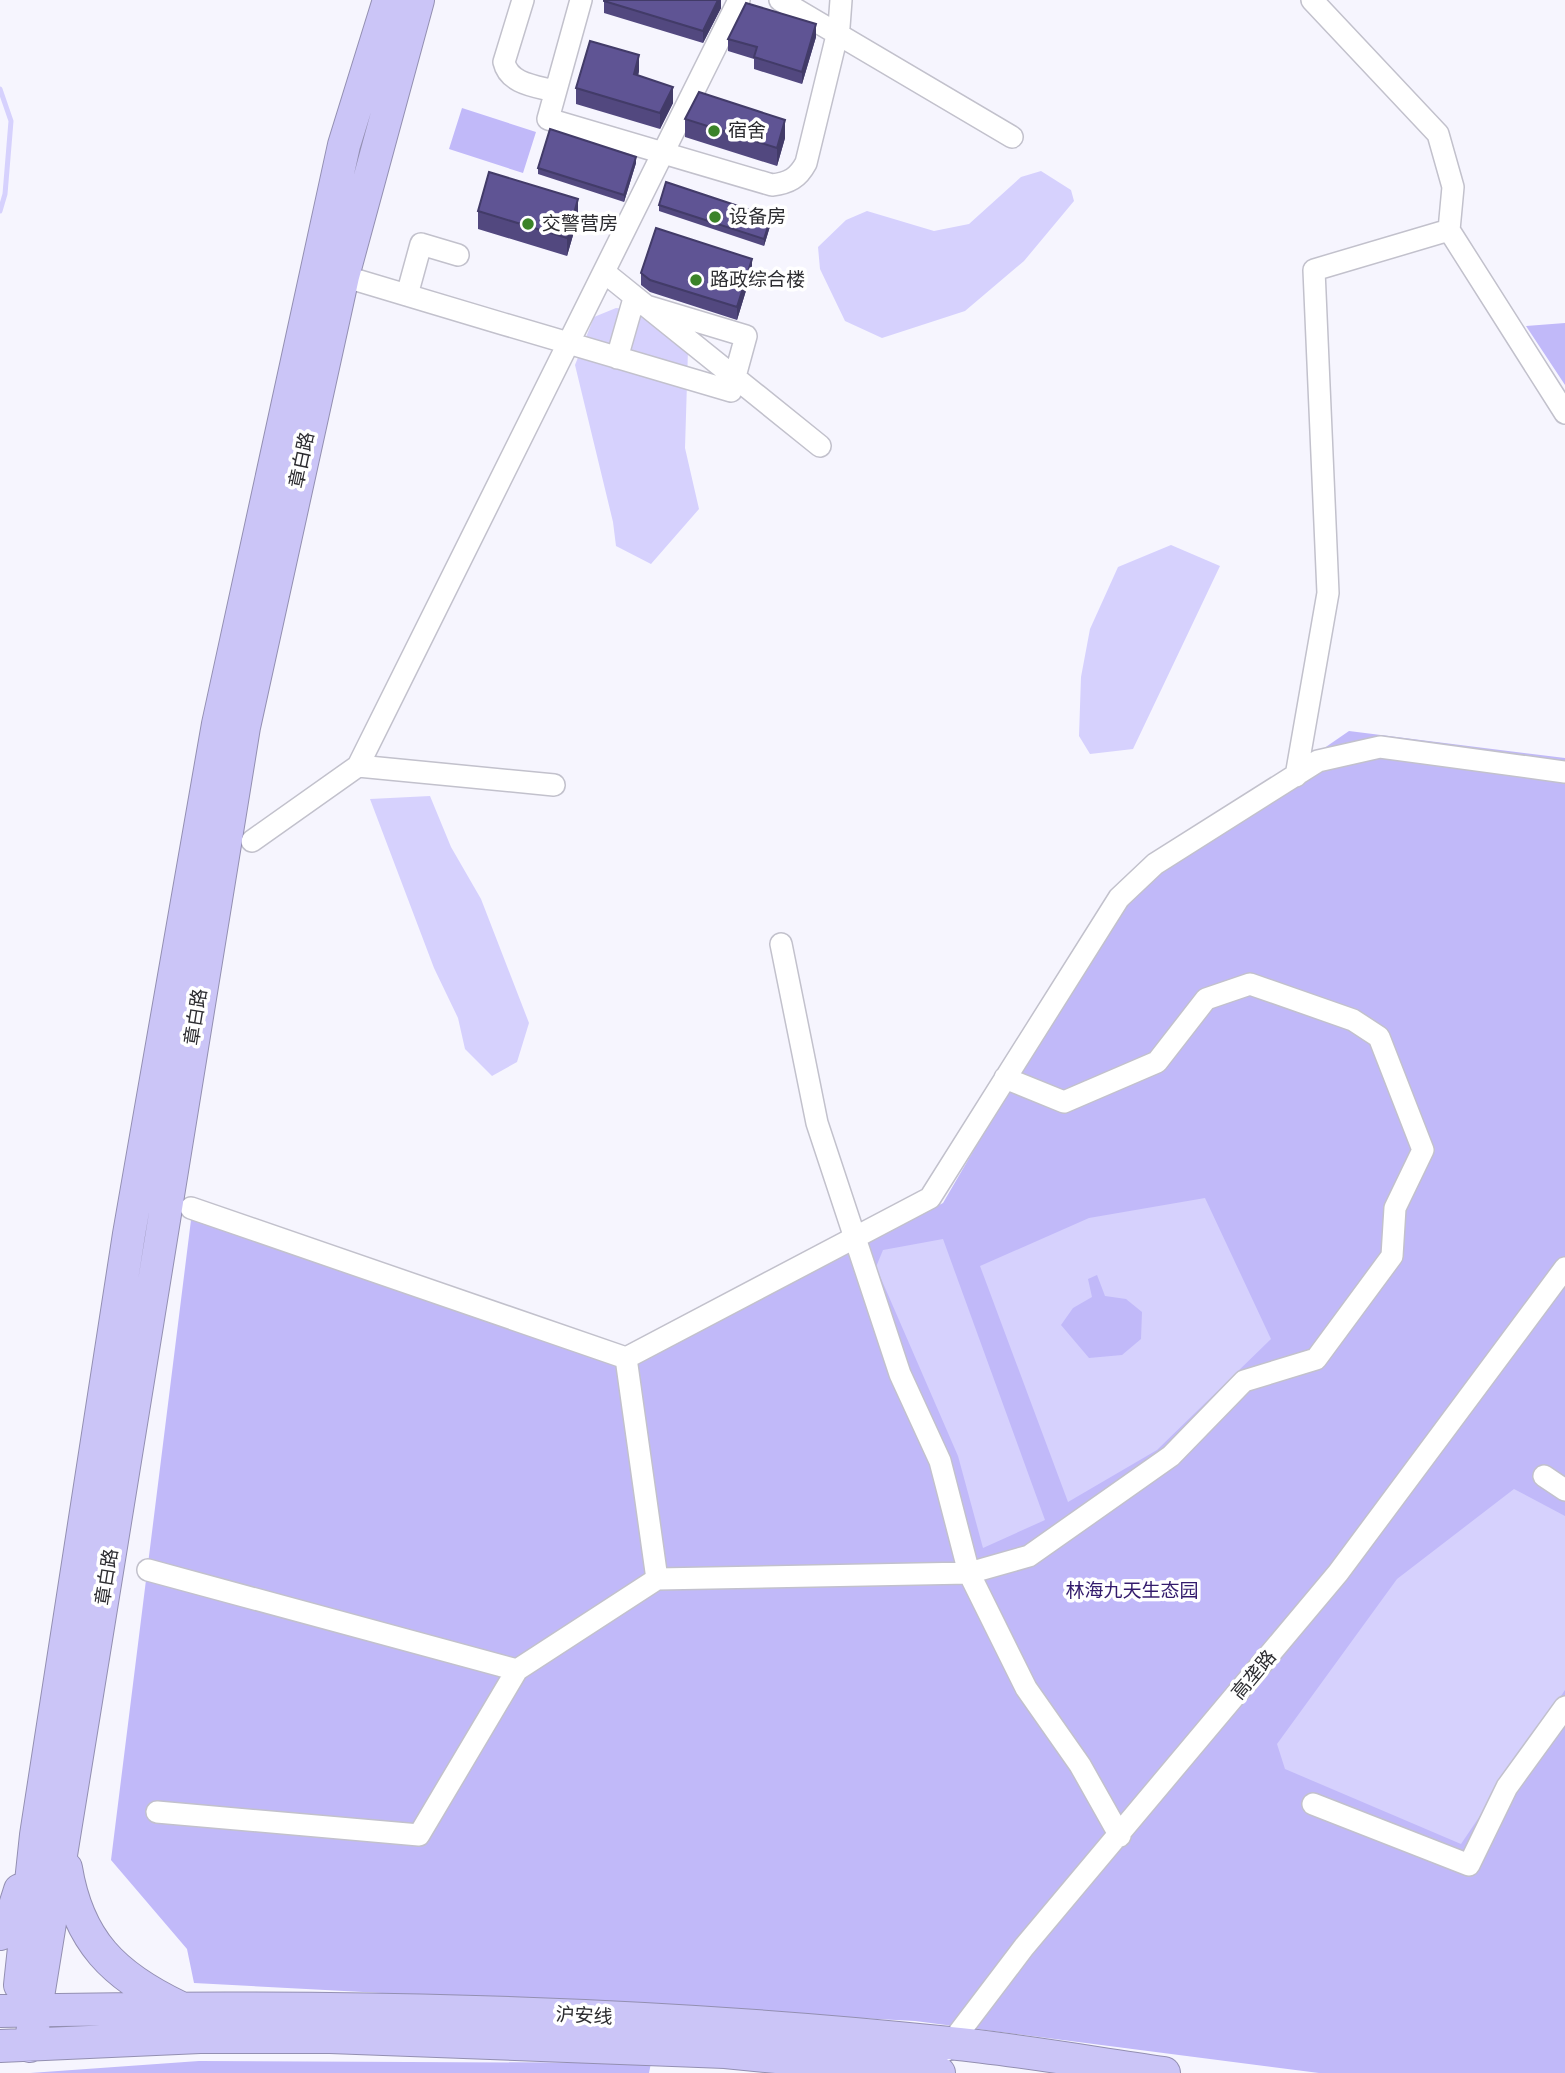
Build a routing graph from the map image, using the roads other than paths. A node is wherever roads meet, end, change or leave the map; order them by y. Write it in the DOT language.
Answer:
graph roads {
  1 [pos="389,0"];
  2 [pos="418,0"];
  3 [pos="523,0"];
  4 [pos="581,0"];
  5 [pos="739,0"];
  6 [pos="780,0"];
  7 [pos="841,0"];
  8 [pos="1312,0"];
  9 [pos="554,91"];
  10 [pos="1012,137"];
  11 [pos="1448,230"];
  12 [pos="458,255"];
  13 [pos="604,272"];
  14 [pos="343,276"];
  15 [pos="407,295"];
  16 [pos="617,358"];
  17 [pos="1565,413"];
  18 [pos="820,446"];
  19 [pos="358,766"];
  20 [pos="1565,772"];
  21 [pos="1296,776"];
  22 [pos="554,785"];
  23 [pos="252,841"];
  24 [pos="781,944"];
  25 [pos="1005,1078"];
  26 [pos="191,1208"];
  27 [pos="853,1238"];
  28 [pos="1565,1268"];
  29 [pos="626,1358"];
  30 [pos="1544,1476"];
  31 [pos="1565,1490"];
  32 [pos="148,1570"];
  33 [pos="970,1573"];
  34 [pos="657,1579"];
  35 [pos="517,1670"];
  36 [pos="1565,1707"];
  37 [pos="1313,1804"];
  38 [pos="156,1812"];
  39 [pos="36,1835"];
  40 [pos="1120,1836"];
  41 [pos="63,1852"];
  42 [pos="0,1934"];
  43 [pos="184,2009"];
  44 [pos="17,2011"];
  45 [pos="950,2043"];
  46 [pos="15,2046"];
  47 [pos="934,2073"];
  48 [pos="1164,2073"];
  1 -- 39 [label="highway, 章白路"];
  2 -- 14 [label="highway, 章白路"];
  3 -- 9 [label="street"];
  4 -- 9 [label="street"];
  5 -- 13 [label="street"];
  6 -- 10 [label="street"];
  7 -- 9 [label="street"];
  8 -- 11 [label="street"];
  11 -- 17 [label="street"];
  11 -- 21 [label="street"];
  12 -- 15 [label="street"];
  13 -- 18 [label="street"];
  13 -- 19 [label="street"];
  14 -- 15 [label="street"];
  14 -- 41 [label="highway, 章白路"];
  15 -- 16 [label="street"];
  16 -- 16 [label="street"];
  19 -- 22 [label="street"];
  19 -- 23 [label="street"];
  20 -- 21 [label="street"];
  21 -- 25 [label="street"];
  24 -- 27 [label="street"];
  25 -- 27 [label="street"];
  25 -- 33 [label="street"];
  26 -- 29 [label="street"];
  27 -- 29 [label="street"];
  27 -- 33 [label="street"];
  28 -- 40 [label="street, 高垄路"];
  29 -- 34 [label="street"];
  30 -- 31 [label="street"];
  32 -- 35 [label="street"];
  33 -- 34 [label="street"];
  33 -- 40 [label="street"];
  34 -- 35 [label="street"];
  35 -- 38 [label="street"];
  36 -- 37 [label="street"];
  39 -- 42 [label="highway"];
  39 -- 44 [label="highway, 章白路"];
  40 -- 45 [label="street, 高垄路"];
  41 -- 43 [label="highway"];
  41 -- 44 [label="highway, 章白路"];
  43 -- 44 [label="highway, 沪安线"];
  43 -- 45 [label="highway, 沪安线"];
  44 -- 46 [label="highway"];
  45 -- 47 [label="street, 高垄路"];
  45 -- 48 [label="highway, 沪安线"];
  46 -- 47 [label="highway, 沪安线"];
}
